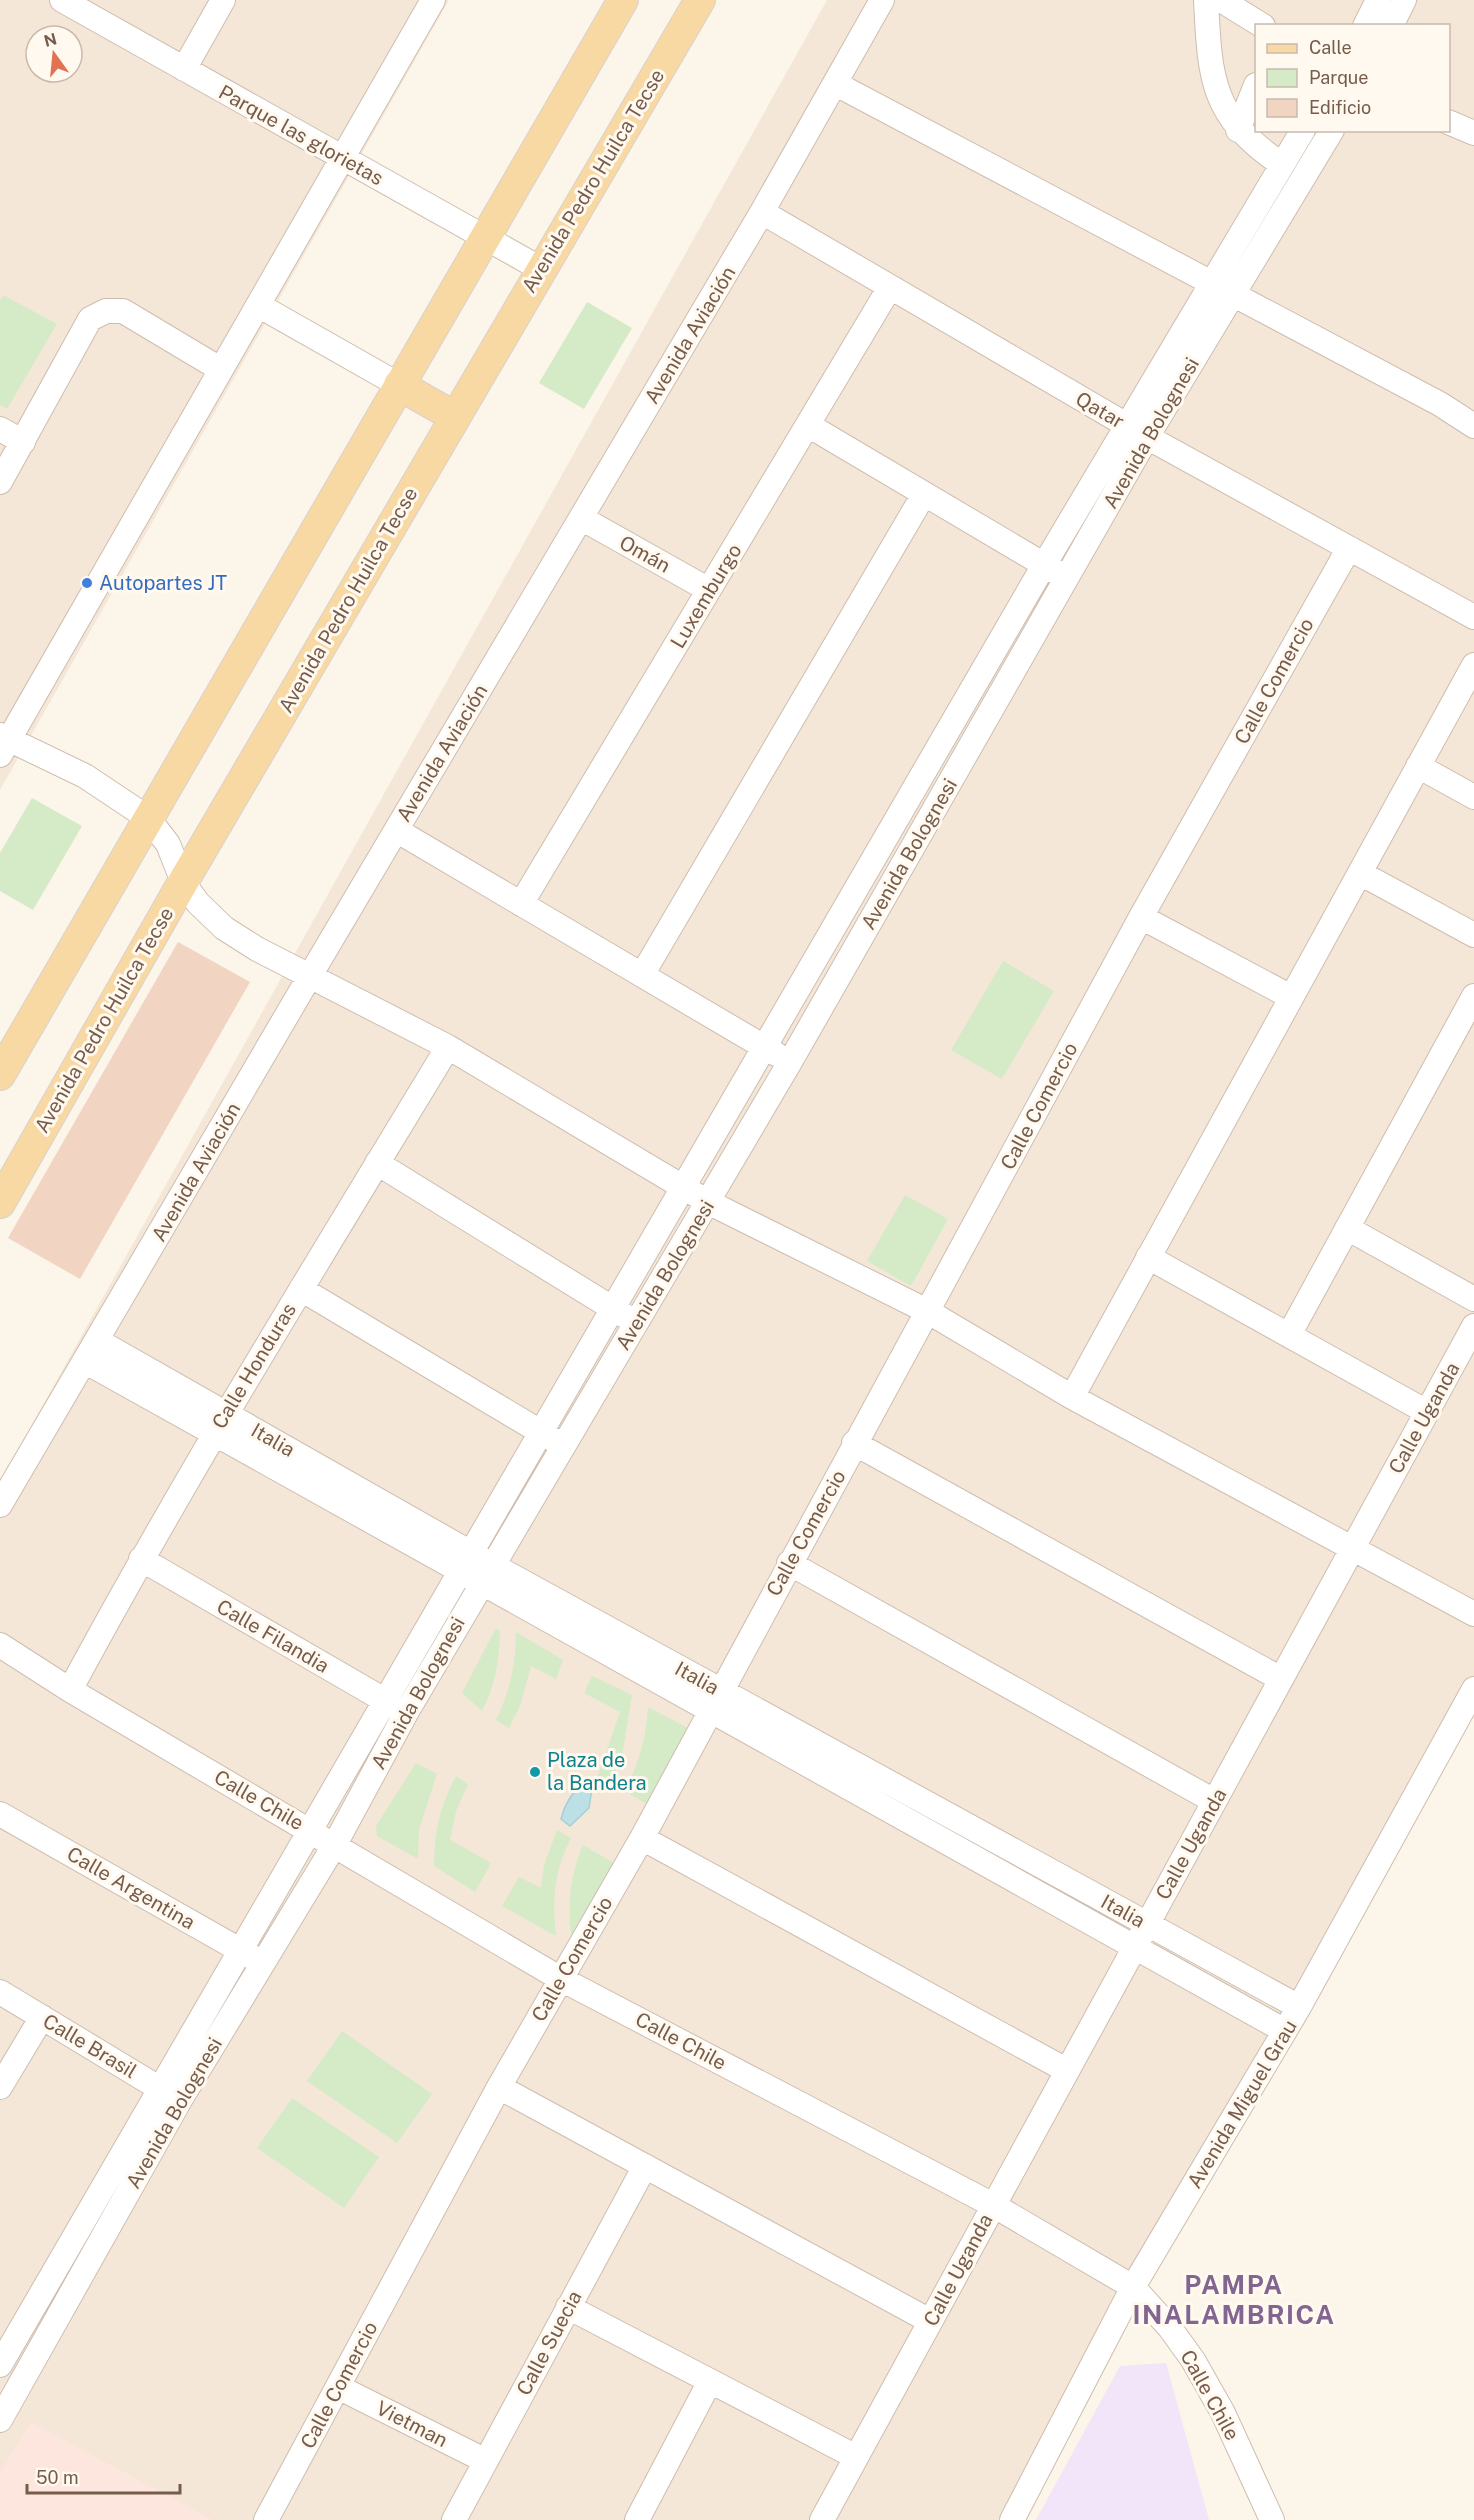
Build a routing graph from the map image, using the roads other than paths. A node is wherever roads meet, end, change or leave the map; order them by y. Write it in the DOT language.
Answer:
graph roads {
  1 [pos="62,0"];
  2 [pos="223,0"];
  3 [pos="433,0"];
  4 [pos="623,0"];
  5 [pos="700,0"];
  6 [pos="882,0"];
  7 [pos="1206,0"];
  8 [pos="1221,0"];
  9 [pos="1378,0"];
  10 [pos="1404,0"];
  11 [pos="1260,24"];
  12 [pos="1366,24"];
  13 [pos="1392,24"];
  14 [pos="184,69"];
  15 [pos="836,84"];
  16 [pos="1255,90"];
  17 [pos="1450,122"];
  18 [pos="1238,130"];
  19 [pos="1303,132"];
  20 [pos="1331,132"];
  21 [pos="1474,133"];
  22 [pos="344,159"];
  23 [pos="1281,164"];
  24 [pos="762,212"];
  25 [pos="484,238"];
  26 [pos="541,269"];
  27 [pos="890,287"];
  28 [pos="1221,288"];
  29 [pos="258,305"];
  30 [pos="220,369"];
  31 [pos="399,385"];
  32 [pos="455,417"];
  33 [pos="808,425"];
  34 [pos="1474,426"];
  35 [pos="0,429"];
  36 [pos="1137,431"];
  37 [pos="23,442"];
  38 [pos="0,482"];
  39 [pos="924,494"];
  40 [pos="581,518"];
  41 [pos="1348,548"];
  42 [pos="1044,565"];
  43 [pos="1067,579"];
  44 [pos="709,590"];
  45 [pos="1474,616"];
  46 [pos="1474,664"];
  47 [pos="3,744"];
  48 [pos="1418,766"];
  49 [pos="1474,796"];
  50 [pos="148,819"];
  51 [pos="396,830"];
  52 [pos="1360,873"];
  53 [pos="183,882"];
  54 [pos="521,904"];
  55 [pos="1142,917"];
  56 [pos="1474,935"];
  57 [pos="311,974"];
  58 [pos="642,975"];
  59 [pos="1474,996"];
  60 [pos="1292,997"];
  61 [pos="448,1047"];
  62 [pos="764,1047"];
  63 [pos="790,1062"];
  64 [pos="0,1075"];
  65 [pos="377,1163"];
  66 [pos="682,1187"];
  67 [pos="708,1202"];
  68 [pos="0,1203"];
  69 [pos="1347,1228"];
  70 [pos="1148,1257"];
  71 [pos="301,1289"];
  72 [pos="1474,1299"];
  73 [pos="612,1308"];
  74 [pos="927,1311"];
  75 [pos="637,1323"];
  76 [pos="1474,1326"];
  77 [pos="1289,1335"];
  78 [pos="98,1341"];
  79 [pos="86,1362"];
  80 [pos="1071,1397"];
  81 [pos="1427,1412"];
  82 [pos="219,1423"];
  83 [pos="540,1432"];
  84 [pos="854,1443"];
  85 [pos="563,1445"];
  86 [pos="0,1505"];
  87 [pos="1353,1549"];
  88 [pos="141,1559"];
  89 [pos="465,1562"];
  90 [pos="789,1563"];
  91 [pos="487,1574"];
  92 [pos="1474,1614"];
  93 [pos="0,1645"];
  94 [pos="1281,1679"];
  95 [pos="1474,1689"];
  96 [pos="70,1690"];
  97 [pos="384,1700"];
  98 [pos="715,1700"];
  99 [pos="406,1713"];
  100 [pos="1214,1801"];
  101 [pos="0,1814"];
  102 [pos="310,1830"];
  103 [pos="642,1838"];
  104 [pos="334,1846"];
  105 [pos="1147,1925"];
  106 [pos="1134,1947"];
  107 [pos="239,1950"];
  108 [pos="262,1962"];
  109 [pos="561,1978"];
  110 [pos="0,1992"];
  111 [pos="1299,2007"];
  112 [pos="42,2017"];
  113 [pos="1285,2031"];
  114 [pos="1066,2070"];
  115 [pos="500,2086"];
  116 [pos="0,2087"];
  117 [pos="159,2088"];
  118 [pos="180,2100"];
  119 [pos="645,2166"];
  120 [pos="993,2205"];
  121 [pos="1133,2287"];
  122 [pos="568,2307"];
  123 [pos="930,2321"];
  124 [pos="0,2365"];
  125 [pos="710,2381"];
  126 [pos="338,2387"];
  127 [pos="0,2420"];
  128 [pos="856,2457"];
  129 [pos="486,2461"];
  130 [pos="266,2520"];
  131 [pos="454,2520"];
  132 [pos="637,2520"];
  133 [pos="822,2520"];
  134 [pos="1012,2520"];
  135 [pos="1272,2520"];
  1 -- 14 [label="street, Parque las glorietas"];
  2 -- 14 [label="street"];
  3 -- 22 [label="street"];
  4 -- 25 [label="main road"];
  5 -- 26 [label="main road, Avenida Pedro Huilca Tecse"];
  6 -- 15 [label="street, Avenida Aviación"];
  7 -- 18 [label="street"];
  8 -- 11 [label="street"];
  9 -- 12 [label="street"];
  10 -- 13 [label="street"];
  14 -- 22 [label="street, Parque las glorietas"];
  15 -- 24 [label="street, Avenida Aviación"];
  15 -- 28 [label="street"];
  16 -- 18 [label="street"];
  17 -- 21 [label="street"];
  18 -- 23 [label="street"];
  19 -- 23 [label="street, Avenida Bolognesi"];
  20 -- 28 [label="street, Avenida Bolognesi"];
  22 -- 25 [label="street, Parque las glorietas"];
  22 -- 29 [label="street"];
  23 -- 28 [label="street, Avenida Bolognesi"];
  24 -- 27 [label="street, Qatar"];
  24 -- 40 [label="street, Avenida Aviación"];
  25 -- 26 [label="street, Parque las glorietas"];
  25 -- 31 [label="main road"];
  26 -- 32 [label="main road, Avenida Pedro Huilca Tecse"];
  27 -- 33 [label="street, Luxemburgo"];
  27 -- 36 [label="street, Qatar"];
  28 -- 34 [label="street"];
  28 -- 36 [label="street, Avenida Bolognesi"];
  29 -- 30 [label="street"];
  29 -- 31 [label="street"];
  30 -- 37 [label="street"];
  30 -- 47 [label="street"];
  31 -- 32 [label="main road"];
  31 -- 50 [label="main road"];
  32 -- 53 [label="main road, Avenida Pedro Huilca Tecse"];
  33 -- 39 [label="street"];
  33 -- 44 [label="street, Luxemburgo"];
  35 -- 37 [label="street"];
  36 -- 41 [label="street, Qatar"];
  36 -- 42 [label="street, Avenida Bolognesi"];
  36 -- 43 [label="street, Avenida Bolognesi"];
  37 -- 38 [label="street"];
  39 -- 42 [label="street"];
  39 -- 58 [label="street"];
  40 -- 44 [label="street, Omán"];
  40 -- 51 [label="street, Avenida Aviación"];
  41 -- 45 [label="street, Qatar"];
  41 -- 55 [label="street, Calle Comercio"];
  42 -- 43 [label="street"];
  42 -- 62 [label="street, Avenida Bolognesi"];
  43 -- 63 [label="street, Avenida Bolognesi"];
  44 -- 54 [label="street, Luxemburgo"];
  46 -- 48 [label="street"];
  47 -- 50 [label="street"];
  48 -- 49 [label="street"];
  48 -- 52 [label="street"];
  50 -- 53 [label="street"];
  50 -- 64 [label="main road"];
  51 -- 54 [label="street"];
  51 -- 57 [label="street, Avenida Aviación"];
  52 -- 56 [label="street"];
  52 -- 60 [label="street"];
  53 -- 57 [label="street"];
  53 -- 68 [label="main road, Avenida Pedro Huilca Tecse"];
  54 -- 58 [label="street"];
  55 -- 60 [label="street"];
  55 -- 74 [label="street, Calle Comercio"];
  57 -- 61 [label="street"];
  57 -- 78 [label="street, Avenida Aviación"];
  58 -- 62 [label="street"];
  59 -- 69 [label="street"];
  60 -- 70 [label="street"];
  61 -- 65 [label="street, Calle Honduras"];
  61 -- 66 [label="street"];
  62 -- 63 [label="street"];
  62 -- 66 [label="street, Avenida Bolognesi"];
  63 -- 67 [label="street, Avenida Bolognesi"];
  65 -- 71 [label="street, Calle Honduras"];
  65 -- 73 [label="street"];
  66 -- 67 [label="street"];
  66 -- 73 [label="street, Avenida Bolognesi"];
  67 -- 74 [label="street"];
  67 -- 75 [label="street, Avenida Bolognesi"];
  69 -- 72 [label="street"];
  69 -- 77 [label="street"];
  70 -- 77 [label="street"];
  70 -- 80 [label="street"];
  71 -- 82 [label="street, Calle Honduras"];
  71 -- 83 [label="street"];
  73 -- 75 [label="street"];
  73 -- 83 [label="street, Avenida Bolognesi"];
  74 -- 80 [label="street"];
  74 -- 84 [label="street, Calle Comercio"];
  75 -- 85 [label="street, Avenida Bolognesi"];
  76 -- 81 [label="street, Calle Uganda"];
  77 -- 81 [label="street"];
  78 -- 79 [label="street, Avenida Aviación"];
  78 -- 82 [label="street, Italia"];
  79 -- 82 [label="street"];
  79 -- 86 [label="street, Avenida Aviación"];
  80 -- 87 [label="street"];
  81 -- 87 [label="street, Calle Uganda"];
  82 -- 88 [label="street, Calle Honduras"];
  82 -- 89 [label="street, Italia"];
  83 -- 85 [label="street"];
  83 -- 89 [label="street, Avenida Bolognesi"];
  84 -- 90 [label="street, Calle Comercio"];
  84 -- 94 [label="street"];
  85 -- 91 [label="street, Avenida Bolognesi"];
  87 -- 92 [label="street"];
  87 -- 94 [label="street, Calle Uganda"];
  88 -- 96 [label="street, Calle Honduras"];
  88 -- 97 [label="street, Calle Filandia"];
  89 -- 91 [label="street, Italia"];
  89 -- 97 [label="street, Avenida Bolognesi"];
  90 -- 98 [label="street, Calle Comercio"];
  90 -- 100 [label="street"];
  91 -- 98 [label="street, Italia"];
  91 -- 99 [label="street, Avenida Bolognesi"];
  93 -- 96 [label="street, Calle Chile"];
  94 -- 100 [label="street, Calle Uganda"];
  95 -- 111 [label="street, Avenida Miguel Grau"];
  96 -- 102 [label="street, Calle Chile"];
  97 -- 99 [label="street, Calle Filandia"];
  97 -- 102 [label="street, Avenida Bolognesi"];
  98 -- 103 [label="street, Calle Comercio"];
  98 -- 105 [label="street, Italia"];
  98 -- 106 [label="street"];
  99 -- 104 [label="street, Avenida Bolognesi"];
  100 -- 105 [label="street, Calle Uganda"];
  101 -- 107 [label="street, Calle Argentina"];
  102 -- 104 [label="street, Calle Chile"];
  102 -- 107 [label="street, Avenida Bolognesi"];
  103 -- 109 [label="street, Calle Comercio"];
  103 -- 114 [label="street"];
  104 -- 108 [label="street, Avenida Bolognesi"];
  104 -- 109 [label="street, Calle Chile"];
  105 -- 106 [label="street, Calle Uganda"];
  105 -- 111 [label="street, Italia"];
  106 -- 113 [label="street"];
  106 -- 114 [label="street, Calle Uganda"];
  107 -- 108 [label="street, Calle Argentina"];
  107 -- 117 [label="street, Avenida Bolognesi"];
  108 -- 118 [label="street, Avenida Bolognesi"];
  109 -- 115 [label="street, Calle Comercio"];
  109 -- 120 [label="street, Calle Chile"];
  110 -- 112 [label="street, Calle Brasil"];
  111 -- 113 [label="street, Avenida Miguel Grau"];
  112 -- 116 [label="street"];
  112 -- 117 [label="street, Calle Brasil"];
  113 -- 121 [label="street, Avenida Miguel Grau"];
  114 -- 120 [label="street, Calle Uganda"];
  115 -- 119 [label="street"];
  115 -- 126 [label="street, Calle Comercio"];
  117 -- 118 [label="street, Calle Brasil"];
  117 -- 124 [label="street, Avenida Bolognesi"];
  118 -- 127 [label="street, Avenida Bolognesi"];
  119 -- 122 [label="street, Calle Suecia"];
  119 -- 123 [label="street"];
  120 -- 121 [label="street, Calle Chile"];
  120 -- 123 [label="street, Calle Uganda"];
  121 -- 134 [label="street, Avenida Miguel Grau"];
  121 -- 135 [label="street, Calle Chile"];
  122 -- 125 [label="street"];
  122 -- 129 [label="street, Calle Suecia"];
  123 -- 128 [label="street, Calle Uganda"];
  125 -- 128 [label="street"];
  125 -- 132 [label="street"];
  126 -- 129 [label="street, Vietman"];
  126 -- 130 [label="street, Calle Comercio"];
  128 -- 133 [label="street, Calle Uganda"];
  129 -- 131 [label="street, Calle Suecia"];
}
